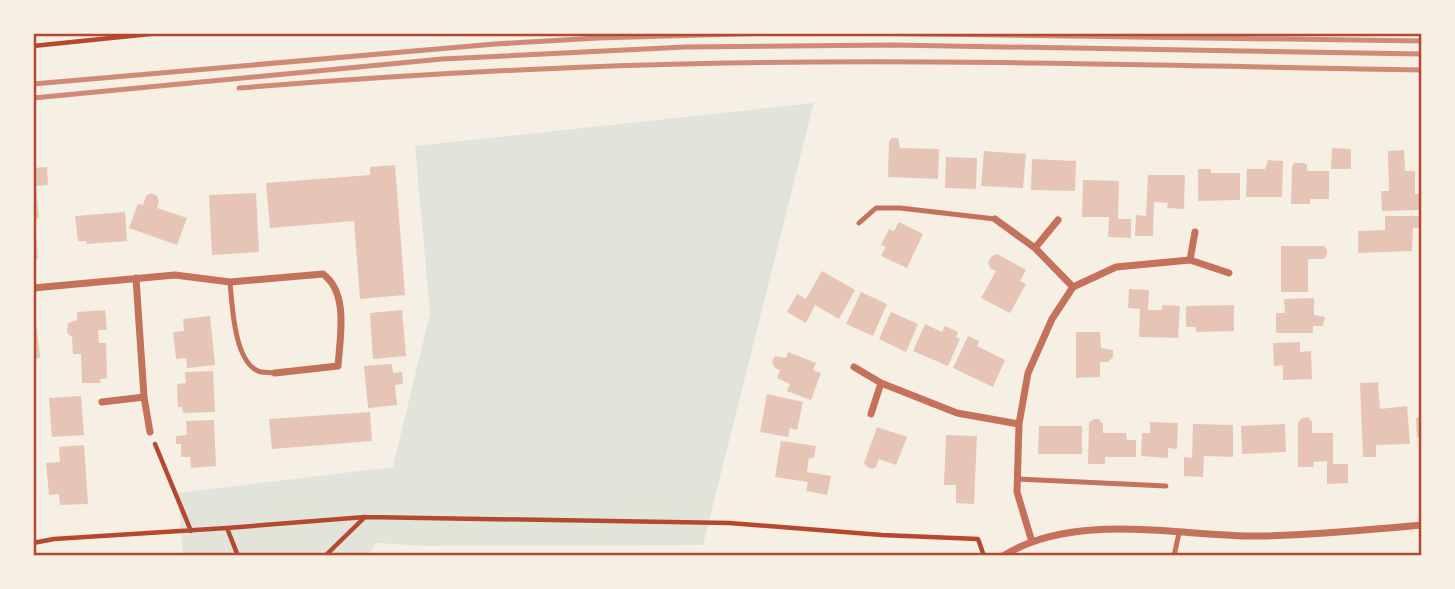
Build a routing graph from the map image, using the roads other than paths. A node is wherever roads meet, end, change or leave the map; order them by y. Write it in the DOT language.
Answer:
graph roads {
  1 [pos="995,219"];
  2 [pos="1058,220"];
  3 [pos="859,223"];
  4 [pos="1195,232"];
  5 [pos="1035,248"];
  6 [pos="1191,260"];
  7 [pos="1229,273"];
  8 [pos="136,278"];
  9 [pos="230,282"];
  10 [pos="1073,287"];
  11 [pos="33,288"];
  12 [pos="853,367"];
  13 [pos="275,373"];
  14 [pos="881,383"];
  15 [pos="144,397"];
  16 [pos="102,402"];
  17 [pos="872,414"];
  18 [pos="1019,424"];
  19 [pos="150,432"];
  20 [pos="1017,479"];
  21 [pos="1166,486"];
  22 [pos="1422,525"];
  23 [pos="1179,533"];
  24 [pos="1032,542"];
  25 [pos="1003,556"];
  26 [pos="1174,556"];
  1 -- 3 [label="lane"];
  1 -- 5 [label="street"];
  2 -- 5 [label="street"];
  4 -- 6 [label="street"];
  5 -- 10 [label="street"];
  6 -- 7 [label="street"];
  6 -- 10 [label="street"];
  8 -- 9 [label="street"];
  8 -- 11 [label="street"];
  8 -- 15 [label="street"];
  9 -- 13 [label="lane"];
  9 -- 13 [label="street"];
  10 -- 18 [label="street"];
  12 -- 14 [label="street"];
  14 -- 17 [label="street"];
  14 -- 18 [label="street"];
  15 -- 16 [label="street"];
  15 -- 19 [label="street"];
  18 -- 20 [label="street"];
  20 -- 21 [label="lane"];
  20 -- 24 [label="street"];
  22 -- 23 [label="street"];
  23 -- 24 [label="street"];
  23 -- 26 [label="lane"];
  24 -- 25 [label="street"];
}
